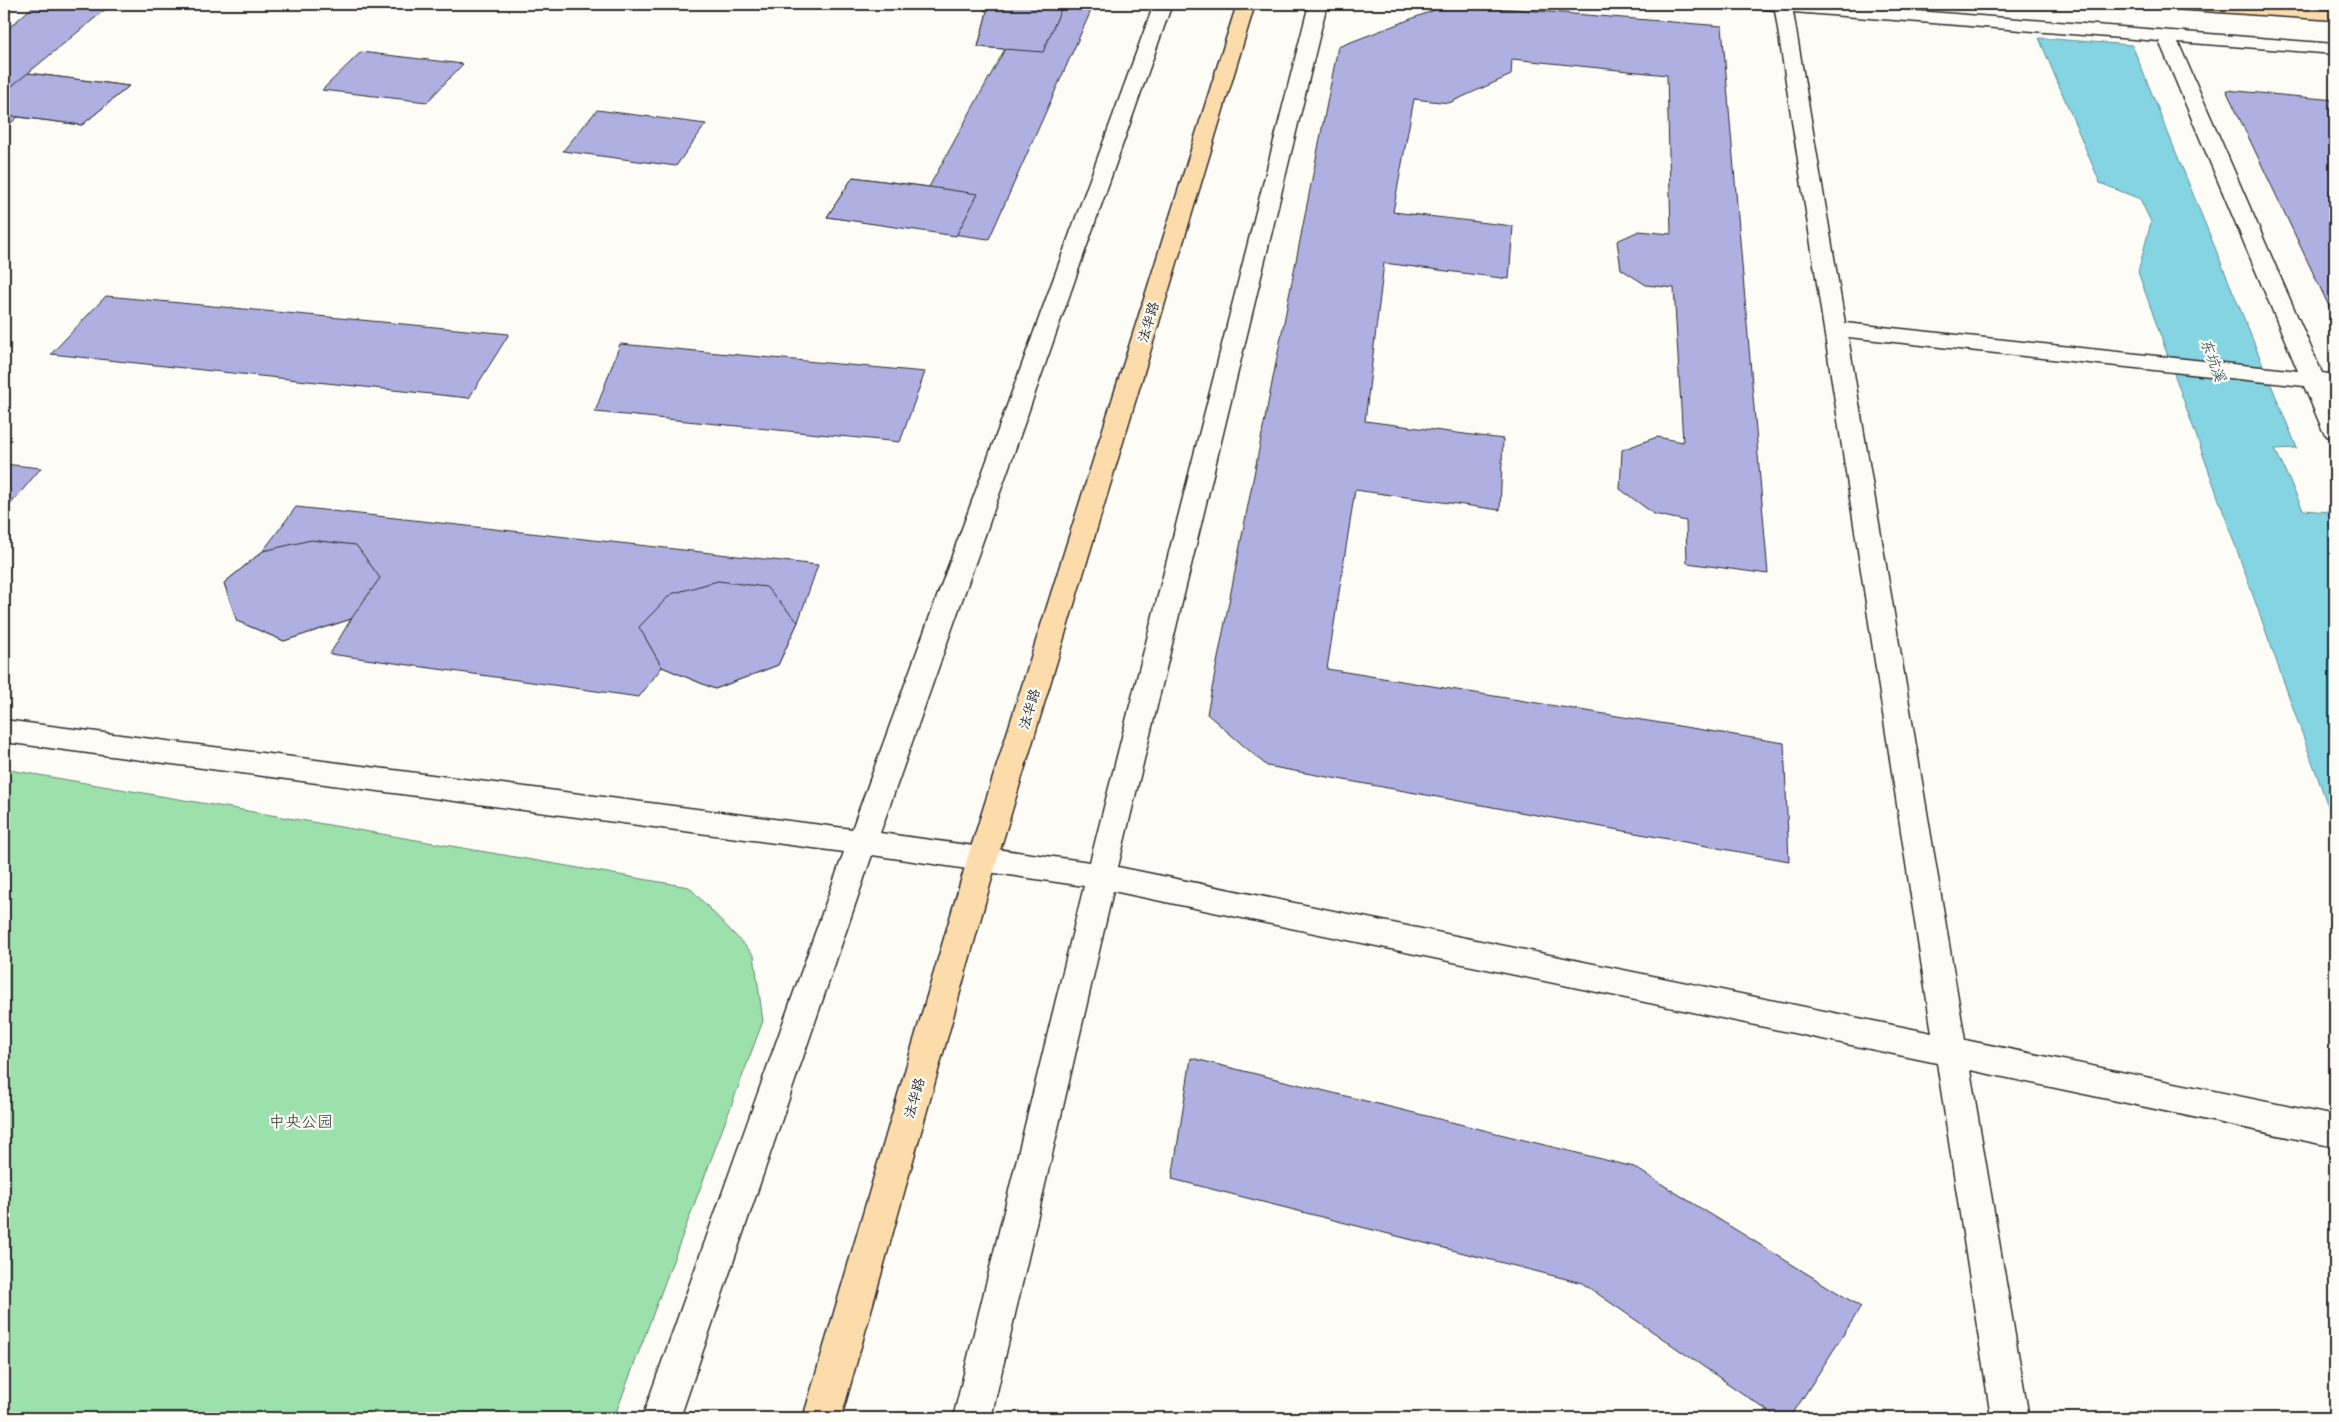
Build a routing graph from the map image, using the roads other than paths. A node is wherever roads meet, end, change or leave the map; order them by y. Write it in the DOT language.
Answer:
graph roads {
  1 [pos="1163,4"];
  2 [pos="1246,4"];
  3 [pos="1318,4"];
  4 [pos="1777,4"];
  5 [pos="2174,4"];
  6 [pos="2335,15"];
  7 [pos="2166,35"];
  8 [pos="2335,49"];
  9 [pos="1835,329"];
  10 [pos="2324,381"];
  11 [pos="2335,431"];
  12 [pos="4,731"];
  13 [pos="862,842"];
  14 [pos="982,860"];
  15 [pos="1102,876"];
  16 [pos="1951,1050"];
  17 [pos="2335,1131"];
  18 [pos="661,1418"];
  19 [pos="822,1418"];
  20 [pos="972,1418"];
  21 [pos="2010,1418"];
  1 -- 13 [label="street"];
  2 -- 14 [label="main road, 法华路"];
  3 -- 15 [label="street"];
  4 -- 7 [label="street"];
  4 -- 9 [label="street"];
  5 -- 6 [label="main road"];
  7 -- 8 [label="street"];
  7 -- 10 [label="street"];
  9 -- 10 [label="street"];
  9 -- 16 [label="street"];
  10 -- 11 [label="street"];
  12 -- 13 [label="street"];
  13 -- 14 [label="street"];
  13 -- 18 [label="street"];
  14 -- 15 [label="street"];
  14 -- 19 [label="main road, 法华路"];
  15 -- 16 [label="street"];
  15 -- 20 [label="street"];
  16 -- 17 [label="street"];
  16 -- 21 [label="street"];
}
